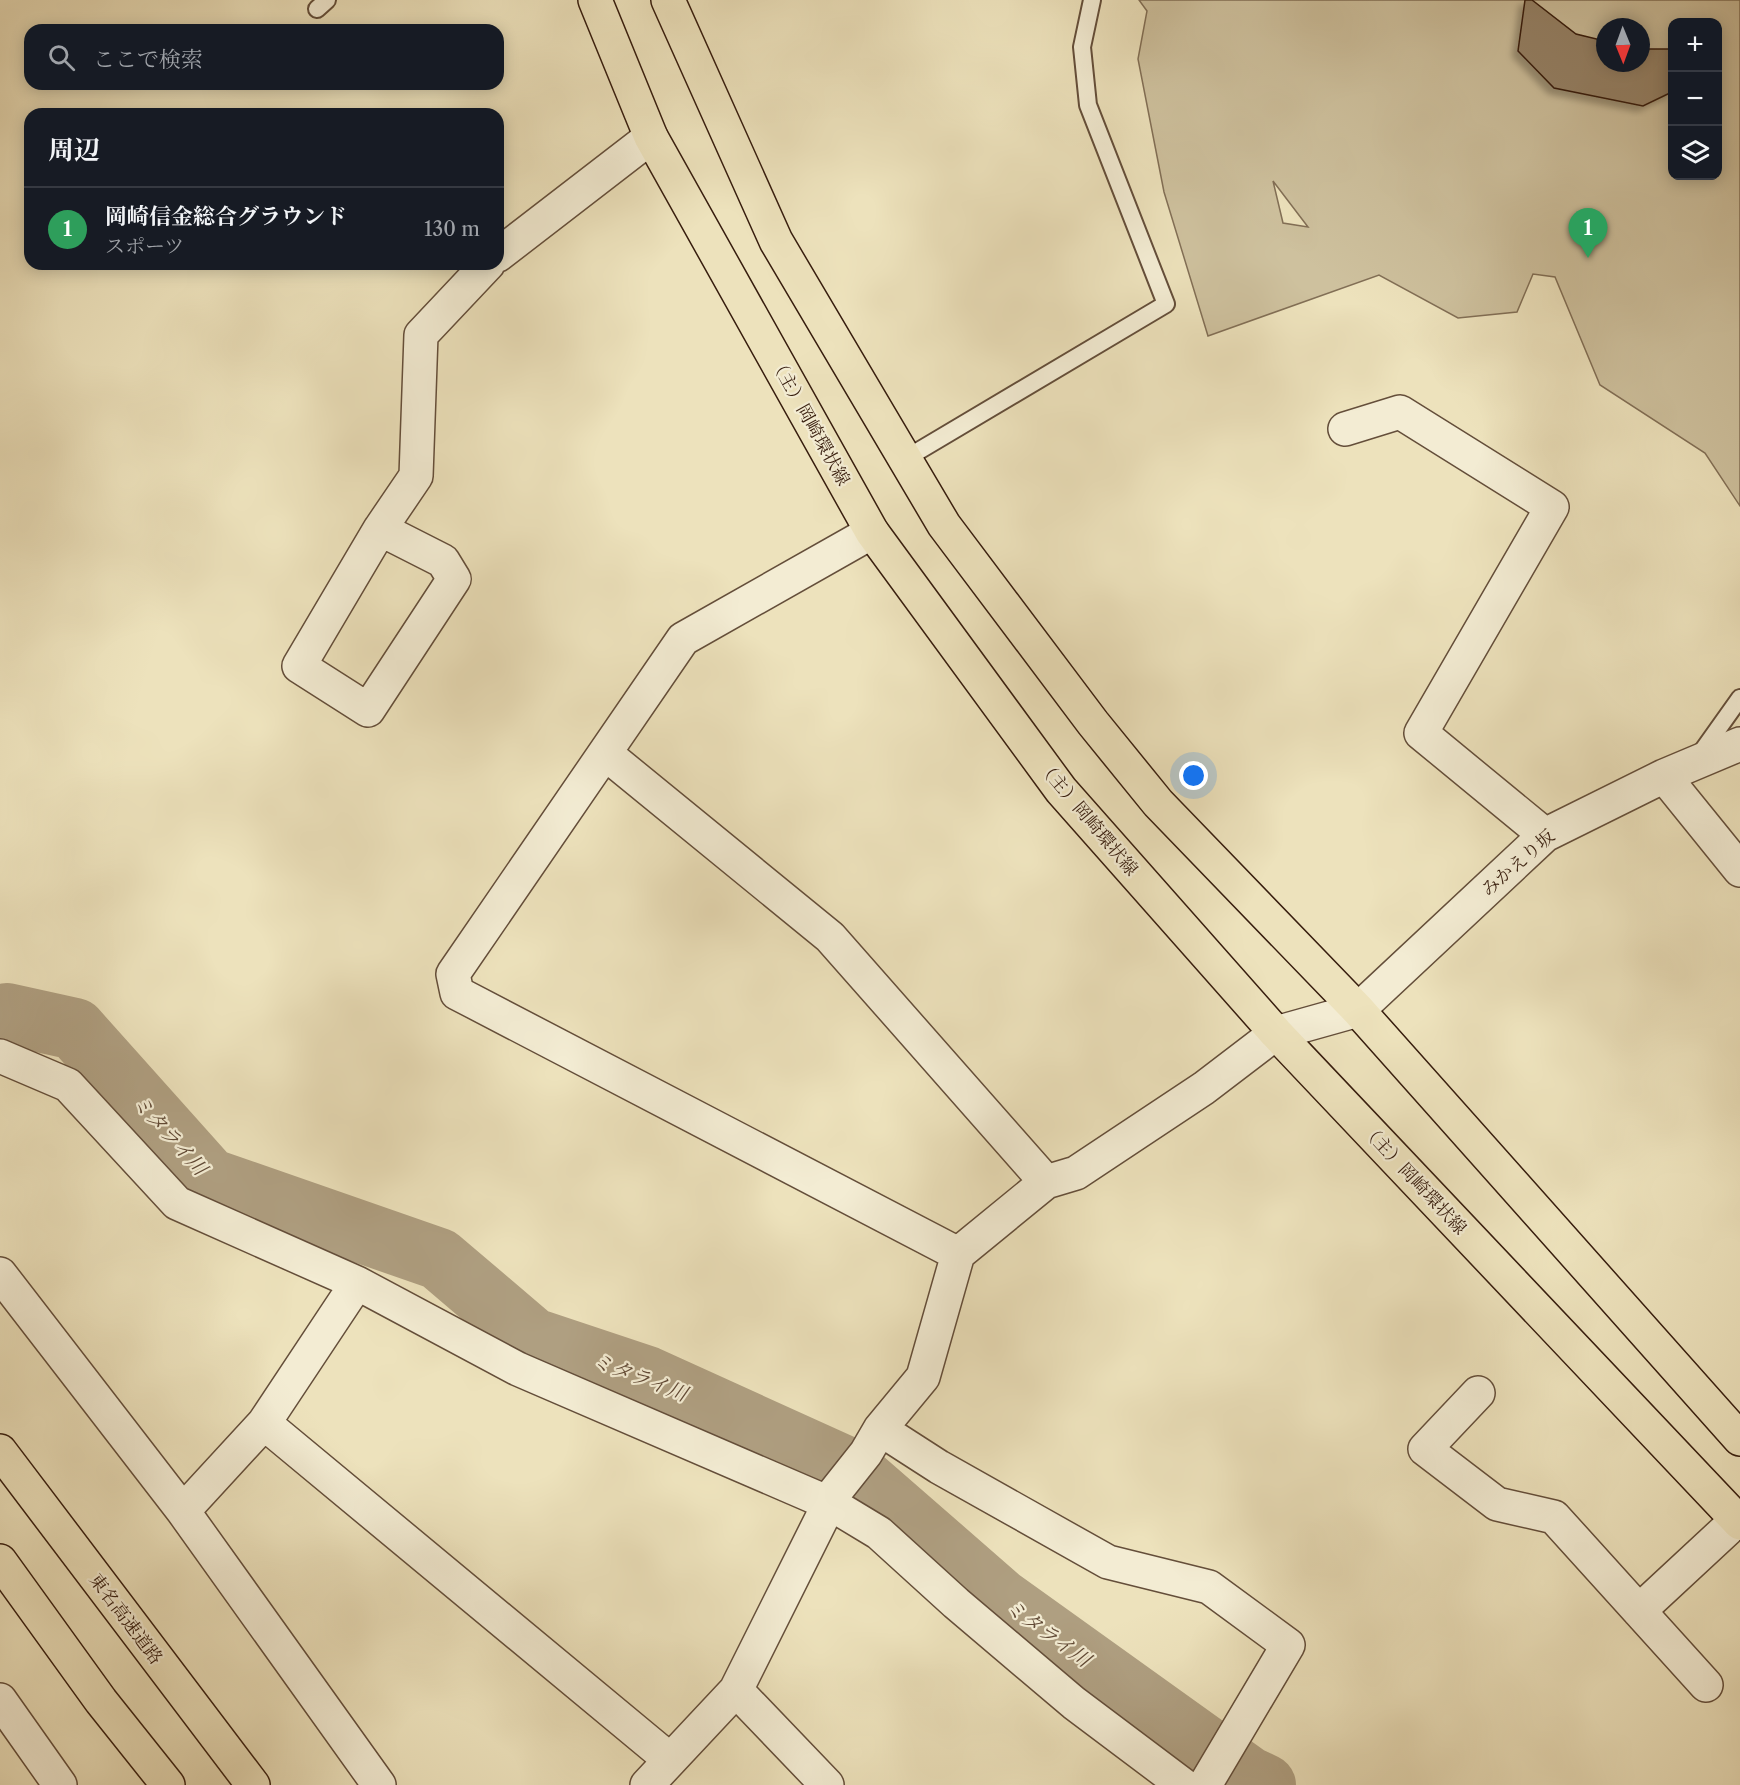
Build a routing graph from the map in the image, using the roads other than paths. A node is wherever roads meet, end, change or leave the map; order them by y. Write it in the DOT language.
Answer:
graph roads {
  1 [pos="595,0"];
  2 [pos="668,0"];
  3 [pos="1092,0"];
  4 [pos="651,137"];
  5 [pos="504,250"];
  6 [pos="482,270"];
  7 [pos="1345,429"];
  8 [pos="905,459"];
  9 [pos="380,529"];
  10 [pos="872,532"];
  11 [pos="1740,698"];
  12 [pos="1740,744"];
  13 [pos="606,754"];
  14 [pos="1678,770"];
  15 [pos="1545,836"];
  16 [pos="1740,870"];
  17 [pos="1358,1010"];
  18 [pos="1276,1033"];
  19 [pos="0,1056"];
  20 [pos="1046,1182"];
  21 [pos="958,1254"];
  22 [pos="0,1274"];
  23 [pos="357,1283"];
  24 [pos="1478,1393"];
  25 [pos="264,1423"];
  26 [pos="1740,1439"];
  27 [pos="873,1441"];
  28 [pos="0,1451"];
  29 [pos="833,1498"];
  30 [pos="183,1511"];
  31 [pos="1738,1521"];
  32 [pos="0,1561"];
  33 [pos="1639,1611"];
  34 [pos="1706,1685"];
  35 [pos="736,1690"];
  36 [pos="0,1700"];
  37 [pos="669,1759"];
  38 [pos="60,1785"];
  39 [pos="168,1785"];
  40 [pos="253,1785"];
  41 [pos="379,1785"];
  42 [pos="647,1785"];
  43 [pos="827,1785"];
  44 [pos="1183,1785"];
  45 [pos="1205,1785"];
  1 -- 4 [label="main road, （主）岡崎環状線"];
  2 -- 8 [label="main road"];
  3 -- 8 [label="lane"];
  4 -- 5 [label="street"];
  4 -- 10 [label="main road, （主）岡崎環状線"];
  6 -- 9 [label="street"];
  7 -- 15 [label="street"];
  8 -- 17 [label="main road"];
  9 -- 9 [label="street"];
  10 -- 13 [label="street"];
  10 -- 18 [label="main road, （主）岡崎環状線"];
  11 -- 14 [label="lane"];
  12 -- 14 [label="street, みかえり坂"];
  13 -- 20 [label="street"];
  13 -- 21 [label="street"];
  14 -- 15 [label="street, みかえり坂"];
  14 -- 16 [label="street"];
  15 -- 17 [label="street, みかえり坂"];
  17 -- 18 [label="street"];
  17 -- 26 [label="main road"];
  18 -- 20 [label="street"];
  18 -- 31 [label="main road, （主）岡崎環状線"];
  19 -- 23 [label="street"];
  20 -- 21 [label="street"];
  21 -- 27 [label="street"];
  22 -- 30 [label="street"];
  23 -- 25 [label="street"];
  23 -- 29 [label="street"];
  24 -- 33 [label="street"];
  25 -- 30 [label="street"];
  25 -- 37 [label="street"];
  27 -- 29 [label="street"];
  27 -- 45 [label="street"];
  28 -- 40 [label="main road, 東名高速道路"];
  29 -- 35 [label="street"];
  29 -- 44 [label="street"];
  30 -- 41 [label="street"];
  31 -- 33 [label="street"];
  32 -- 39 [label="main road"];
  33 -- 34 [label="street"];
  35 -- 37 [label="street"];
  35 -- 43 [label="street"];
  36 -- 38 [label="street"];
  37 -- 42 [label="street"];
}
